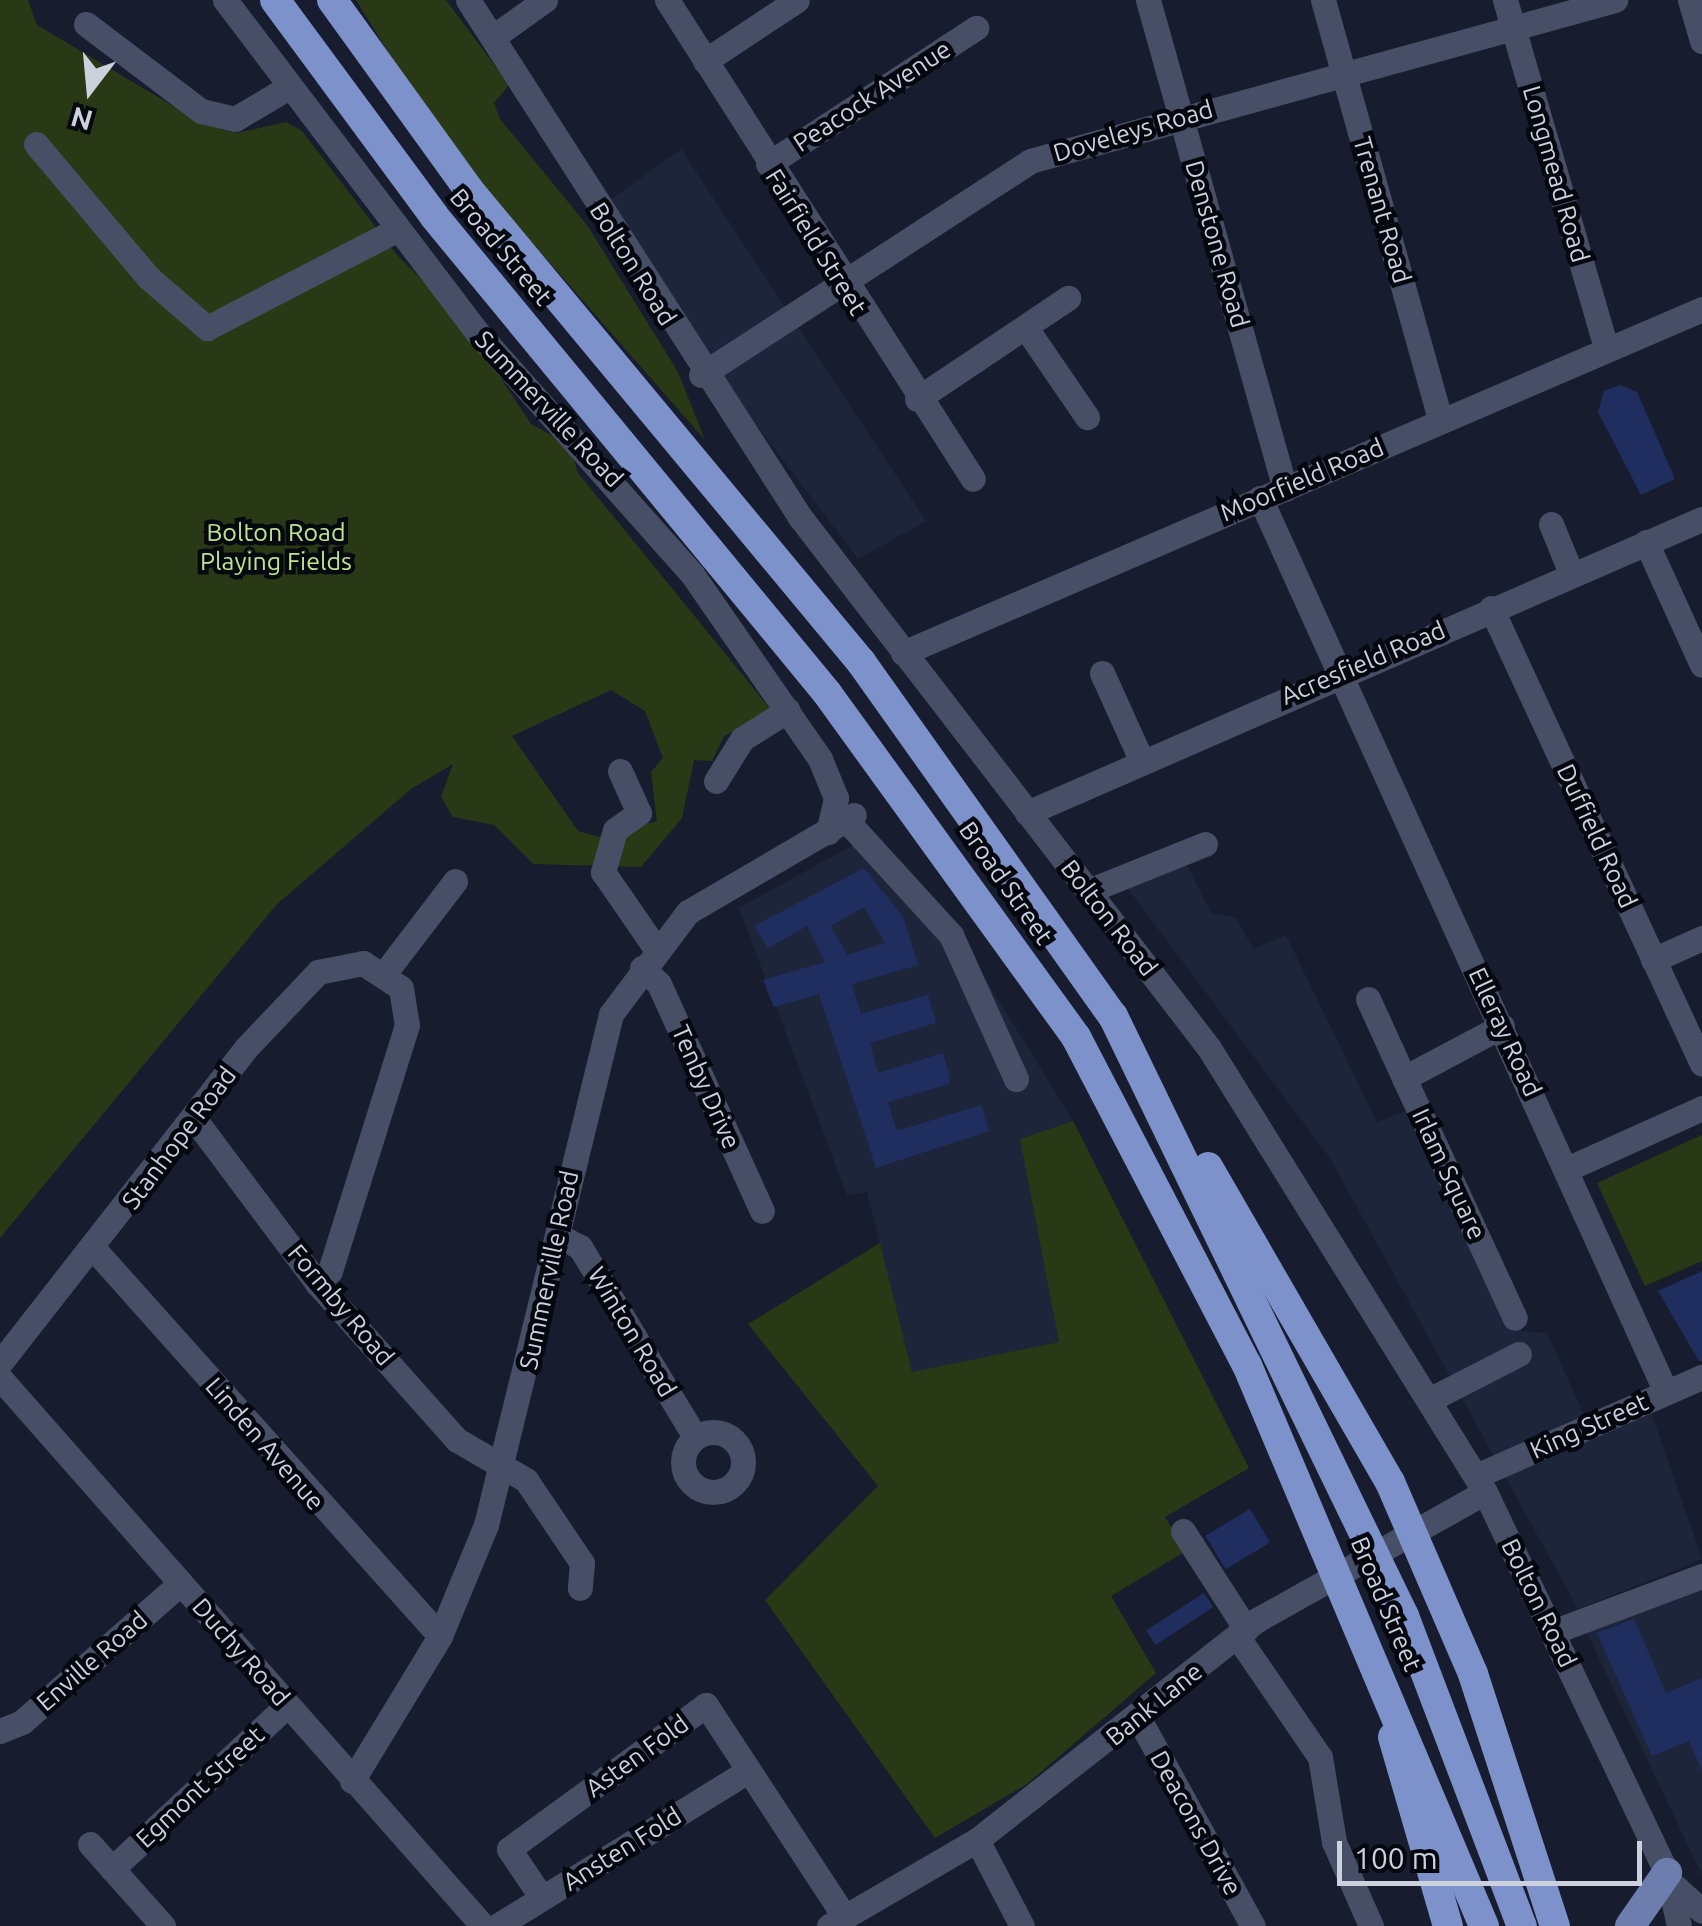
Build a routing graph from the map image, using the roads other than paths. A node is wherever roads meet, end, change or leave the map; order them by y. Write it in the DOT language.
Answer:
graph roads {
  1 [pos="225,0"];
  2 [pos="275,0"];
  3 [pos="332,0"];
  4 [pos="468,0"];
  5 [pos="545,0"];
  6 [pos="666,0"];
  7 [pos="796,0"];
  8 [pos="1148,0"];
  9 [pos="1323,0"];
  10 [pos="1506,0"];
  11 [pos="1615,0"];
  12 [pos="1690,0"];
  13 [pos="86,24"];
  14 [pos="1514,27"];
  15 [pos="976,28"];
  16 [pos="493,37"];
  17 [pos="1702,40"];
  18 [pos="705,60"];
  19 [pos="1344,74"];
  20 [pos="290,87"];
  21 [pos="1181,116"];
  22 [pos="36,144"];
  23 [pos="768,164"];
  24 [pos="398,230"];
  25 [pos="840,284"];
  26 [pos="1068,298"];
  27 [pos="1702,309"];
  28 [pos="1026,328"];
  29 [pos="1606,348"];
  30 [pos="701,375"];
  31 [pos="917,398"];
  32 [pos="1087,417"];
  33 [pos="1440,420"];
  34 [pos="973,479"];
  35 [pos="1284,489"];
  36 [pos="1260,498"];
  37 [pos="1702,519"];
  38 [pos="1552,524"];
  39 [pos="1646,542"];
  40 [pos="1571,573"];
  41 [pos="1491,608"];
  42 [pos="903,653"];
  43 [pos="1702,665"];
  44 [pos="1102,673"];
  45 [pos="1339,675"];
  46 [pos="788,710"];
  47 [pos="1140,757"];
  48 [pos="620,771"];
  49 [pos="716,781"];
  50 [pos="1027,812"];
  51 [pos="843,823"];
  52 [pos="1204,844"];
  53 [pos="454,881"];
  54 [pos="1088,891"];
  55 [pos="1702,938"];
  56 [pos="648,957"];
  57 [pos="1654,960"];
  58 [pos="384,974"];
  59 [pos="1368,999"];
  60 [pos="1114,1016"];
  61 [pos="1502,1026"];
  62 [pos="1702,1064"];
  63 [pos="1404,1078"];
  64 [pos="1016,1079"];
  65 [pos="1702,1108"];
  66 [pos="196,1121"];
  67 [pos="1567,1169"];
  68 [pos="762,1211"];
  69 [pos="560,1236"];
  70 [pos="94,1249"];
  71 [pos="317,1283"];
  72 [pos="1515,1318"];
  73 [pos="1519,1354"];
  74 [pos="0,1363"];
  75 [pos="1702,1377"];
  76 [pos="0,1378"];
  77 [pos="1666,1392"];
  78 [pos="1429,1400"];
  79 [pos="695,1437"];
  80 [pos="504,1470"];
  81 [pos="1480,1484"];
  82 [pos="1183,1531"];
  83 [pos="1702,1576"];
  84 [pos="181,1583"];
  85 [pos="580,1588"];
  86 [pos="1241,1632"];
  87 [pos="1555,1632"];
  88 [pos="1365,1633"];
  89 [pos="440,1636"];
  90 [pos="288,1705"];
  91 [pos="1139,1719"];
  92 [pos="0,1732"];
  93 [pos="748,1771"];
  94 [pos="352,1780"];
  95 [pos="977,1840"];
  96 [pos="90,1844"];
  97 [pos="112,1869"];
  98 [pos="1669,1879"];
  99 [pos="542,1898"];
  100 [pos="1702,1911"];
  101 [pos="837,1921"];
  102 [pos="163,1926"];
  103 [pos="483,1926"];
  104 [pos="496,1926"];
  105 [pos="1022,1926"];
  106 [pos="1252,1926"];
  107 [pos="1371,1926"];
  108 [pos="1448,1926"];
  109 [pos="1484,1926"];
  110 [pos="1522,1926"];
  111 [pos="1554,1926"];
  112 [pos="1630,1926"];
  113 [pos="1679,1926"];
  1 -- 20 [label="street, Summerville Road"];
  2 -- 88 [label="highway, Broad Street"];
  3 -- 60 [label="highway, Broad Street"];
  4 -- 16 [label="street, Bolton Road"];
  5 -- 16 [label="street"];
  6 -- 18 [label="street, Fairfield Street"];
  7 -- 18 [label="street"];
  8 -- 21 [label="street, Denstone Road"];
  9 -- 19 [label="street, Trenant Road"];
  10 -- 14 [label="street, Longmead Road"];
  11 -- 14 [label="street, Doveleys Road"];
  12 -- 17 [label="street"];
  13 -- 20 [label="street"];
  14 -- 19 [label="street, Doveleys Road"];
  14 -- 29 [label="street, Longmead Road"];
  15 -- 23 [label="street, Peacock Avenue"];
  16 -- 30 [label="street, Bolton Road"];
  18 -- 23 [label="street, Fairfield Street"];
  19 -- 21 [label="street, Doveleys Road"];
  19 -- 33 [label="street, Trenant Road"];
  20 -- 24 [label="street, Summerville Road"];
  21 -- 25 [label="street, Doveleys Road"];
  21 -- 35 [label="street, Denstone Road"];
  22 -- 24 [label="street"];
  23 -- 25 [label="street, Fairfield Street"];
  24 -- 46 [label="street, Summerville Road"];
  25 -- 30 [label="street, Doveleys Road"];
  25 -- 31 [label="street, Fairfield Street"];
  26 -- 28 [label="street"];
  27 -- 29 [label="street, Moorfield Road"];
  28 -- 31 [label="street"];
  28 -- 32 [label="street"];
  29 -- 33 [label="street, Moorfield Road"];
  30 -- 42 [label="street, Bolton Road"];
  31 -- 34 [label="street, Fairfield Street"];
  33 -- 35 [label="street, Moorfield Road"];
  35 -- 36 [label="street, Moorfield Road"];
  36 -- 42 [label="street, Moorfield Road"];
  36 -- 45 [label="street, Elleray Road"];
  37 -- 39 [label="street, Acresfield Road"];
  38 -- 40 [label="street"];
  39 -- 40 [label="street, Acresfield Road"];
  39 -- 43 [label="street"];
  40 -- 41 [label="street, Acresfield Road"];
  41 -- 45 [label="street, Acresfield Road"];
  41 -- 57 [label="street, Duffield Road"];
  42 -- 50 [label="street, Bolton Road"];
  44 -- 47 [label="street"];
  45 -- 47 [label="street, Acresfield Road"];
  45 -- 61 [label="street, Elleray Road"];
  46 -- 49 [label="street"];
  46 -- 51 [label="street, Summerville Road"];
  47 -- 50 [label="street, Acresfield Road"];
  48 -- 56 [label="street, Tenby Drive"];
  50 -- 54 [label="street, Bolton Road"];
  51 -- 56 [label="street, Summerville Road"];
  51 -- 64 [label="street"];
  52 -- 54 [label="street"];
  53 -- 58 [label="street"];
  54 -- 78 [label="street, Bolton Road"];
  55 -- 57 [label="street"];
  56 -- 68 [label="street, Tenby Drive"];
  56 -- 69 [label="street, Summerville Road"];
  57 -- 62 [label="street, Duffield Road"];
  58 -- 66 [label="street, Stanhope Road"];
  58 -- 71 [label="street"];
  59 -- 63 [label="street"];
  60 -- 110 [label="highway, Broad Street"];
  60 -- 111 [label="highway"];
  61 -- 63 [label="street, Irlam Square"];
  61 -- 67 [label="street, Elleray Road"];
  63 -- 72 [label="street, Irlam Square"];
  65 -- 67 [label="street"];
  66 -- 70 [label="street, Stanhope Road"];
  66 -- 71 [label="street, Formby Road"];
  67 -- 77 [label="street, Elleray Road"];
  69 -- 79 [label="street, Winton Road"];
  69 -- 80 [label="street, Summerville Road"];
  70 -- 74 [label="street, Stanhope Road"];
  70 -- 89 [label="street, Linden Avenue"];
  71 -- 80 [label="street, Formby Road"];
  73 -- 78 [label="street"];
  75 -- 77 [label="street, King Street"];
  76 -- 84 [label="street, Duchy Road"];
  77 -- 81 [label="street, King Street"];
  78 -- 81 [label="street, Bolton Road"];
  80 -- 85 [label="street, Formby Road"];
  80 -- 89 [label="street, Summerville Road"];
  81 -- 86 [label="street, Bank Lane"];
  81 -- 87 [label="street, Bolton Road"];
  82 -- 86 [label="street"];
  83 -- 87 [label="street"];
  84 -- 90 [label="street, Duchy Road"];
  84 -- 92 [label="street, Enville Road"];
  86 -- 91 [label="street, Bank Lane"];
  86 -- 107 [label="street"];
  87 -- 98 [label="street, Bolton Road"];
  88 -- 108 [label="highway"];
  88 -- 109 [label="highway, Broad Street"];
  89 -- 94 [label="street, Summerville Road"];
  90 -- 94 [label="street, Duchy Road"];
  90 -- 97 [label="street, Egmont Street"];
  91 -- 95 [label="street, Bank Lane"];
  91 -- 106 [label="street, Deacons Drive"];
  93 -- 99 [label="street, Ansten Fold"];
  93 -- 99 [label="street, Asten Fold"];
  93 -- 101 [label="street, Asten Fold"];
  94 -- 103 [label="street, Duchy Road"];
  95 -- 101 [label="street, Bank Lane"];
  95 -- 105 [label="street"];
  96 -- 97 [label="street"];
  97 -- 102 [label="street"];
  98 -- 100 [label="street, Bolton Road"];
  98 -- 112 [label="main road"];
  98 -- 113 [label="street, Bolton Road"];
  99 -- 104 [label="street, Ansten Fold"];
}
